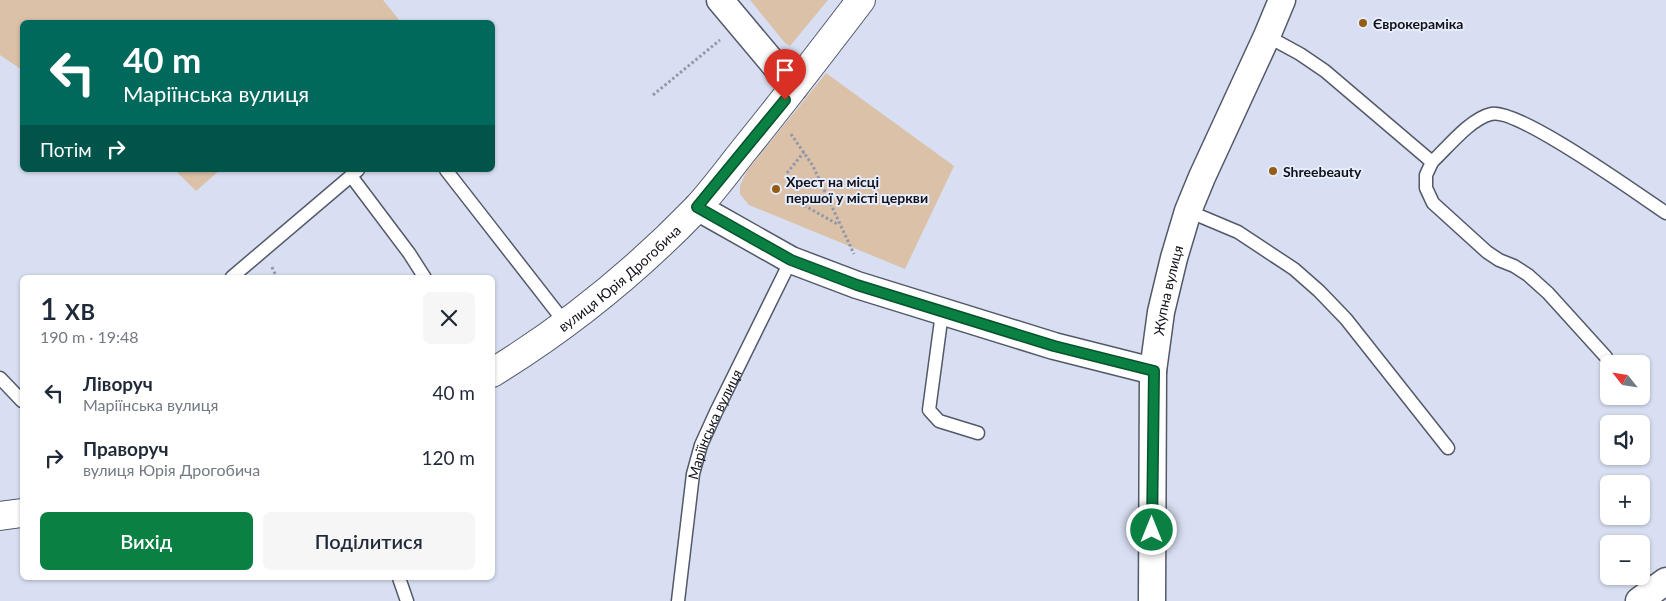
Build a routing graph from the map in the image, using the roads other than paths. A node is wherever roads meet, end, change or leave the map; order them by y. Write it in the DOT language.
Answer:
graph roads {
  1 [pos="720,0"];
  2 [pos="861,0"];
  3 [pos="1278,1"];
  4 [pos="1267,36"];
  5 [pos="794,88"];
  6 [pos="1432,162"];
  7 [pos="448,172"];
  8 [pos="355,173"];
  9 [pos="697,207"];
  10 [pos="1188,211"];
  11 [pos="1666,213"];
  12 [pos="791,260"];
  13 [pos="234,275"];
  14 [pos="423,275"];
  15 [pos="942,312"];
  16 [pos="566,324"];
  17 [pos="1604,355"];
  18 [pos="495,371"];
  19 [pos="1154,371"];
  20 [pos="0,378"];
  21 [pos="20,399"];
  22 [pos="978,432"];
  23 [pos="1448,448"];
  24 [pos="20,513"];
  25 [pos="0,516"];
  26 [pos="401,580"];
  27 [pos="1666,581"];
  28 [pos="407,601"];
  29 [pos="678,601"];
  30 [pos="1152,601"];
  31 [pos="1640,601"];
  1 -- 5 [label="street"];
  2 -- 5 [label="street, вулиця Юрія Дрогобича"];
  3 -- 4 [label="street, Жупна вулиця"];
  4 -- 6 [label="lane"];
  4 -- 10 [label="street, Жупна вулиця"];
  5 -- 9 [label="street, вулиця Юрія Дрогобича"];
  6 -- 11 [label="lane"];
  6 -- 17 [label="lane"];
  7 -- 16 [label="lane"];
  8 -- 13 [label="lane"];
  8 -- 14 [label="lane"];
  9 -- 12 [label="street"];
  9 -- 16 [label="street, вулиця Юрія Дрогобича"];
  10 -- 19 [label="street, Жупна вулиця"];
  10 -- 23 [label="lane"];
  12 -- 15 [label="street"];
  12 -- 29 [label="lane, Маріїнська вулиця"];
  15 -- 19 [label="street"];
  15 -- 22 [label="lane"];
  16 -- 18 [label="street, вулиця Юрія Дрогобича"];
  19 -- 30 [label="street, Жупна вулиця"];
  20 -- 21 [label="lane"];
  24 -- 25 [label="street"];
  26 -- 28 [label="lane"];
  27 -- 31 [label="street"];
}
